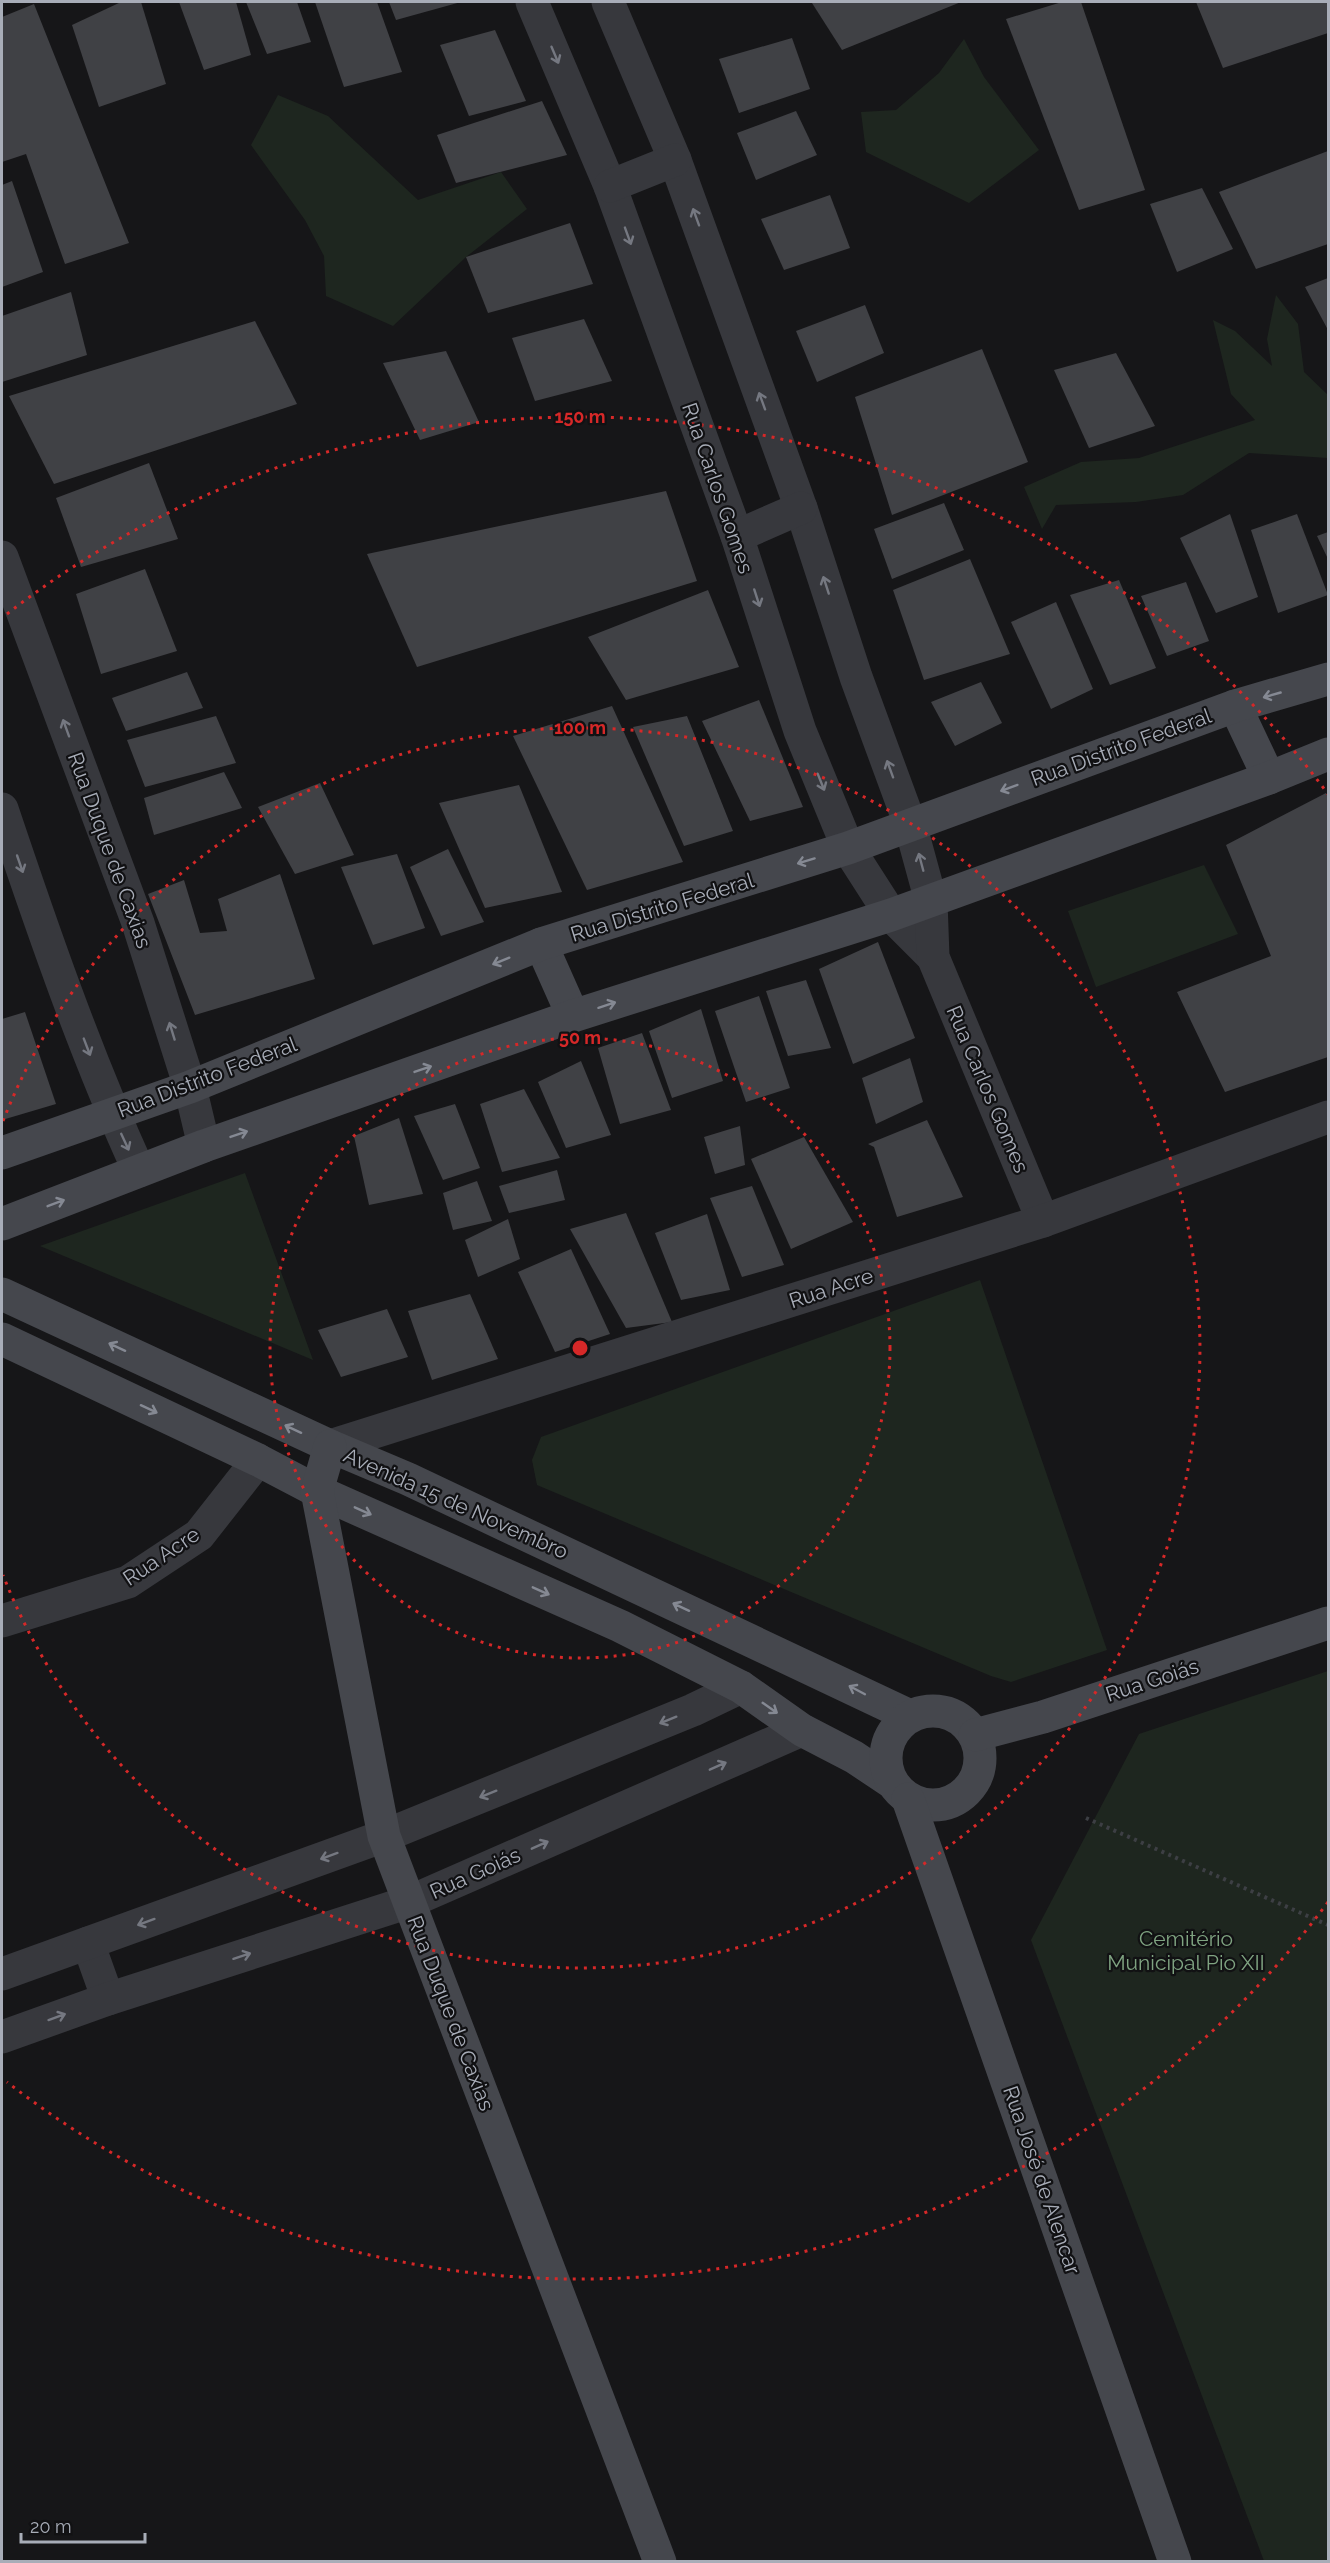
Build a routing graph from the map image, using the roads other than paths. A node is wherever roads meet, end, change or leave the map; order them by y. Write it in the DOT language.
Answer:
graph roads {
  1 [pos="532,2"];
  2 [pos="608,2"];
  3 [pos="675,160"];
  4 [pos="610,186"];
  5 [pos="801,508"];
  6 [pos="736,536"];
  7 [pos="4,572"];
  8 [pos="1329,679"];
  9 [pos="1235,706"];
  10 [pos="1329,754"];
  11 [pos="1269,778"];
  12 [pos="2,808"];
  13 [pos="910,824"];
  14 [pos="848,848"];
  15 [pos="931,901"];
  16 [pos="891,915"];
  17 [pos="541,944"];
  18 [pos="933,957"];
  19 [pos="573,1016"];
  20 [pos="190,1087"];
  21 [pos="112,1113"];
  22 [pos="1329,1117"];
  23 [pos="204,1146"];
  24 [pos="2,1153"];
  25 [pos="139,1171"];
  26 [pos="1043,1221"];
  27 [pos="2,1224"];
  28 [pos="2,1294"];
  29 [pos="2,1339"];
  30 [pos="330,1446"];
  31 [pos="258,1460"];
  32 [pos="317,1491"];
  33 [pos="2,1621"];
  34 [pos="1329,1623"];
  35 [pos="741,1687"];
  36 [pos="910,1716"];
  37 [pos="802,1730"];
  38 [pos="975,1735"];
  39 [pos="899,1790"];
  40 [pos="384,1836"];
  41 [pos="409,1902"];
  42 [pos="88,1943"];
  43 [pos="2,1974"];
  44 [pos="108,1999"];
  45 [pos="2,2037"];
  46 [pos="660,2562"];
  47 [pos="1175,2562"];
  1 -- 4 [label="street, Rua Carlos Gomes, one-way"];
  2 -- 3 [label="street, Rua Carlos Gomes"];
  3 -- 4 [label="street"];
  5 -- 3 [label="street, Rua Carlos Gomes, one-way"];
  4 -- 6 [label="street, Rua Carlos Gomes, one-way"];
  5 -- 6 [label="street"];
  13 -- 5 [label="street, Rua Carlos Gomes, one-way"];
  6 -- 14 [label="street, Rua Carlos Gomes, one-way"];
  20 -- 7 [label="street, Rua Duque de Caxias, one-way"];
  8 -- 9 [label="street, Rua Distrito Federal, one-way"];
  9 -- 11 [label="street"];
  9 -- 13 [label="street, Rua Distrito Federal, one-way"];
  10 -- 11 [label="street"];
  11 -- 15 [label="street"];
  12 -- 21 [label="street, one-way"];
  13 -- 14 [label="street, Rua Distrito Federal"];
  15 -- 13 [label="street, Rua Carlos Gomes, one-way"];
  14 -- 16 [label="street, Rua Carlos Gomes"];
  14 -- 17 [label="street, Rua Distrito Federal, one-way"];
  15 -- 16 [label="street"];
  15 -- 18 [label="street, Rua Carlos Gomes"];
  16 -- 18 [label="street, Rua Carlos Gomes"];
  19 -- 16 [label="street, one-way"];
  17 -- 19 [label="street"];
  17 -- 20 [label="street, Rua Distrito Federal, one-way"];
  18 -- 26 [label="street, Rua Carlos Gomes"];
  23 -- 19 [label="street, one-way"];
  20 -- 21 [label="street, Rua Distrito Federal"];
  20 -- 23 [label="street, Rua Duque de Caxias"];
  21 -- 24 [label="street, Rua Distrito Federal"];
  21 -- 25 [label="street, one-way"];
  22 -- 26 [label="street, Rua Acre"];
  23 -- 25 [label="street"];
  27 -- 25 [label="street, one-way"];
  26 -- 30 [label="street, Rua Acre"];
  30 -- 28 [label="street, Avenida 15 de Novembro, one-way"];
  29 -- 31 [label="street, one-way"];
  30 -- 32 [label="street, Rua Duque de Caxias"];
  36 -- 30 [label="street, Avenida 15 de Novembro, one-way"];
  31 -- 32 [label="street"];
  31 -- 33 [label="street, Rua Acre"];
  32 -- 35 [label="street, one-way"];
  32 -- 40 [label="street, Rua Duque de Caxias"];
  34 -- 38 [label="street, Rua Goiás"];
  35 -- 37 [label="street, one-way"];
  35 -- 40 [label="street, one-way"];
  36 -- 38 [label="street"];
  36 -- 39 [label="street"];
  37 -- 39 [label="street"];
  41 -- 37 [label="street, Rua Goiás, one-way"];
  38 -- 39 [label="street"];
  39 -- 47 [label="street, Rua José de Alencar"];
  40 -- 41 [label="street, Rua Duque de Caxias"];
  40 -- 42 [label="street, one-way"];
  44 -- 41 [label="street, Rua Goiás, one-way"];
  41 -- 46 [label="street, Rua Duque de Caxias"];
  42 -- 43 [label="street"];
  42 -- 44 [label="street"];
  45 -- 44 [label="street, Rua Goiás, one-way"];
}
